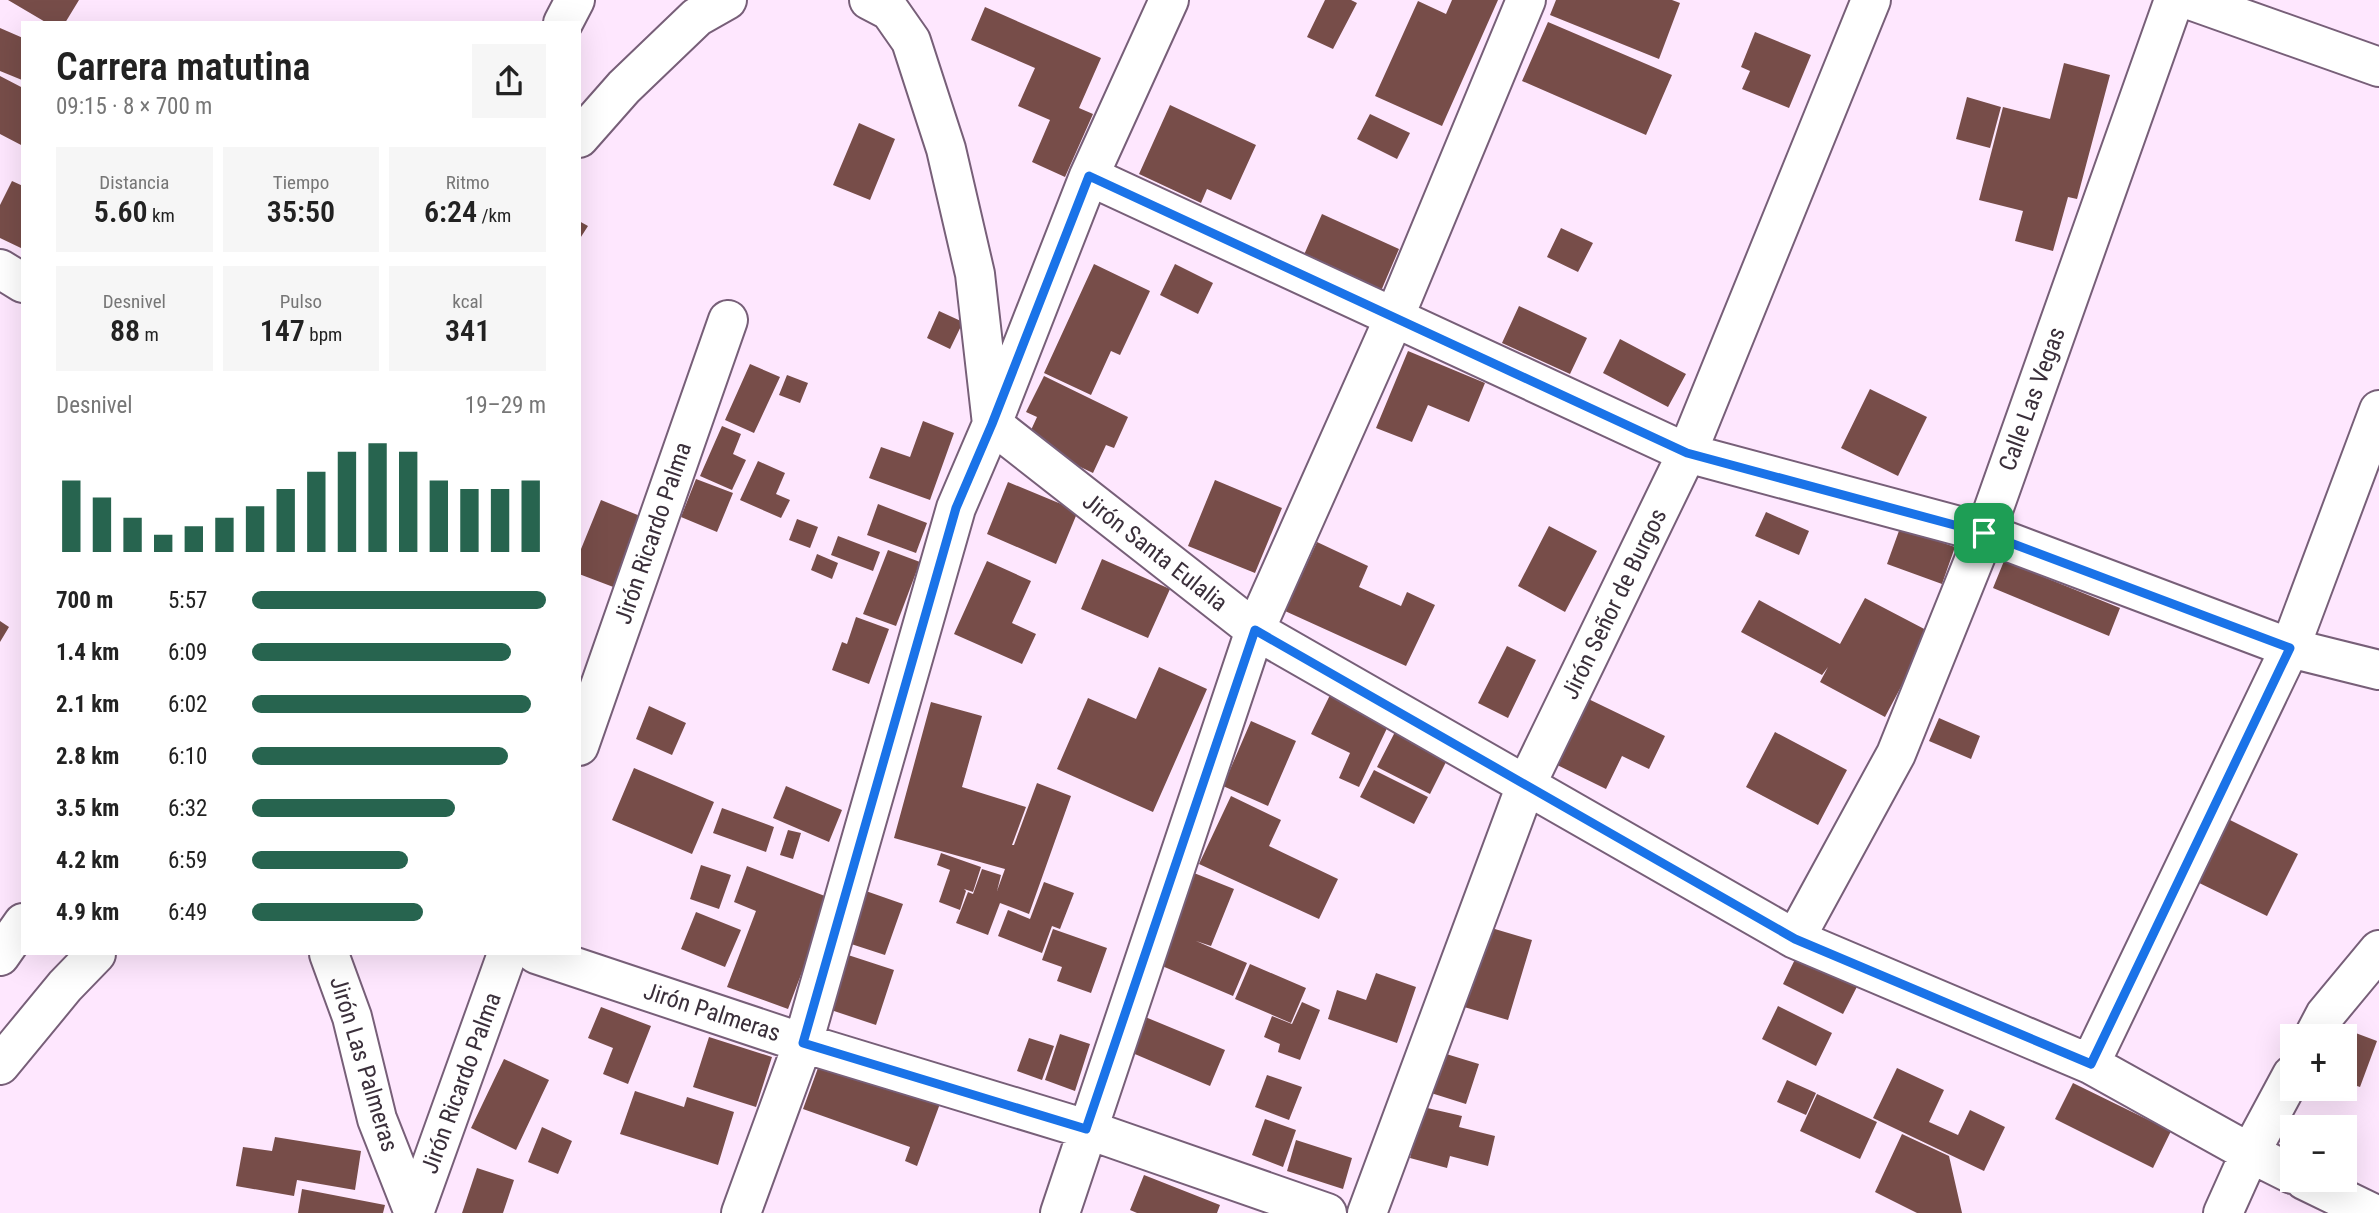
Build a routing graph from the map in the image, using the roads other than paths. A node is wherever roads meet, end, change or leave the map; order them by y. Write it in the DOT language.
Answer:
graph roads {
  1 [pos="575,0"];
  2 [pos="727,0"];
  3 [pos="869,0"];
  4 [pos="1169,0"];
  5 [pos="1526,0"];
  6 [pos="1871,0"];
  7 [pos="2174,0"];
  8 [pos="2190,0"];
  9 [pos="564,21"];
  10 [pos="2379,67"];
  11 [pos="581,136"];
  12 [pos="1089,176"];
  13 [pos="0,269"];
  14 [pos="21,282"];
  15 [pos="1394,318"];
  16 [pos="728,320"];
  17 [pos="2379,410"];
  18 [pos="992,424"];
  19 [pos="1687,453"];
  20 [pos="1984,533"];
  21 [pos="1255,630"];
  22 [pos="2290,648"];
  23 [pos="2379,670"];
  24 [pos="581,740"];
  25 [pos="1526,785"];
  26 [pos="1795,939"];
  27 [pos="2379,950"];
  28 [pos="95,955"];
  29 [pos="329,955"];
  30 [pos="507,955"];
  31 [pos="539,955"];
  32 [pos="2320,1024"];
  33 [pos="803,1043"];
  34 [pos="2091,1064"];
  35 [pos="0,1065"];
  36 [pos="2280,1097"];
  37 [pos="1086,1129"];
  38 [pos="2250,1153"];
  39 [pos="2280,1168"];
  40 [pos="2329,1192"];
  41 [pos="414,1213"];
  42 [pos="741,1213"];
  43 [pos="1060,1213"];
  44 [pos="1327,1213"];
  45 [pos="1367,1213"];
  46 [pos="2223,1213"];
  47 [pos="2372,1213"];
  1 -- 9 [label="street"];
  2 -- 11 [label="street"];
  3 -- 18 [label="street"];
  4 -- 12 [label="street"];
  5 -- 15 [label="street"];
  6 -- 19 [label="street, Jirón Señor de Burgos"];
  7 -- 20 [label="street, Calle Las Vegas"];
  8 -- 10 [label="street"];
  12 -- 15 [label="street"];
  12 -- 18 [label="street"];
  13 -- 14 [label="street"];
  15 -- 19 [label="street"];
  15 -- 21 [label="street"];
  16 -- 24 [label="street, Jirón Ricardo Palma"];
  17 -- 22 [label="street"];
  18 -- 21 [label="street, Jirón Santa Eulalia"];
  18 -- 33 [label="street"];
  19 -- 20 [label="street"];
  19 -- 25 [label="street, Jirón Señor de Burgos"];
  20 -- 22 [label="street"];
  20 -- 26 [label="street, Calle Las Vegas"];
  21 -- 25 [label="street, Jirón Santa Eulalia"];
  21 -- 37 [label="street"];
  22 -- 23 [label="street"];
  22 -- 34 [label="street"];
  25 -- 26 [label="street, Jirón Santa Eulalia"];
  25 -- 45 [label="street, Jirón Señor de Burgos"];
  26 -- 34 [label="street, Jirón Santa Eulalia"];
  27 -- 32 [label="street"];
  28 -- 35 [label="street"];
  29 -- 41 [label="street, Jirón Las Palmeras"];
  30 -- 41 [label="street, Jirón Ricardo Palma"];
  31 -- 33 [label="street, Jirón Palmeras"];
  33 -- 37 [label="street, Jirón Palmeras"];
  33 -- 42 [label="street"];
  34 -- 38 [label="street, Jirón Santa Eulalia"];
  36 -- 38 [label="street"];
  37 -- 43 [label="street"];
  37 -- 44 [label="street, Jirón Palmeras"];
  38 -- 39 [label="street, Jirón Santa Eulalia"];
  38 -- 46 [label="street"];
  40 -- 47 [label="street"];
}
